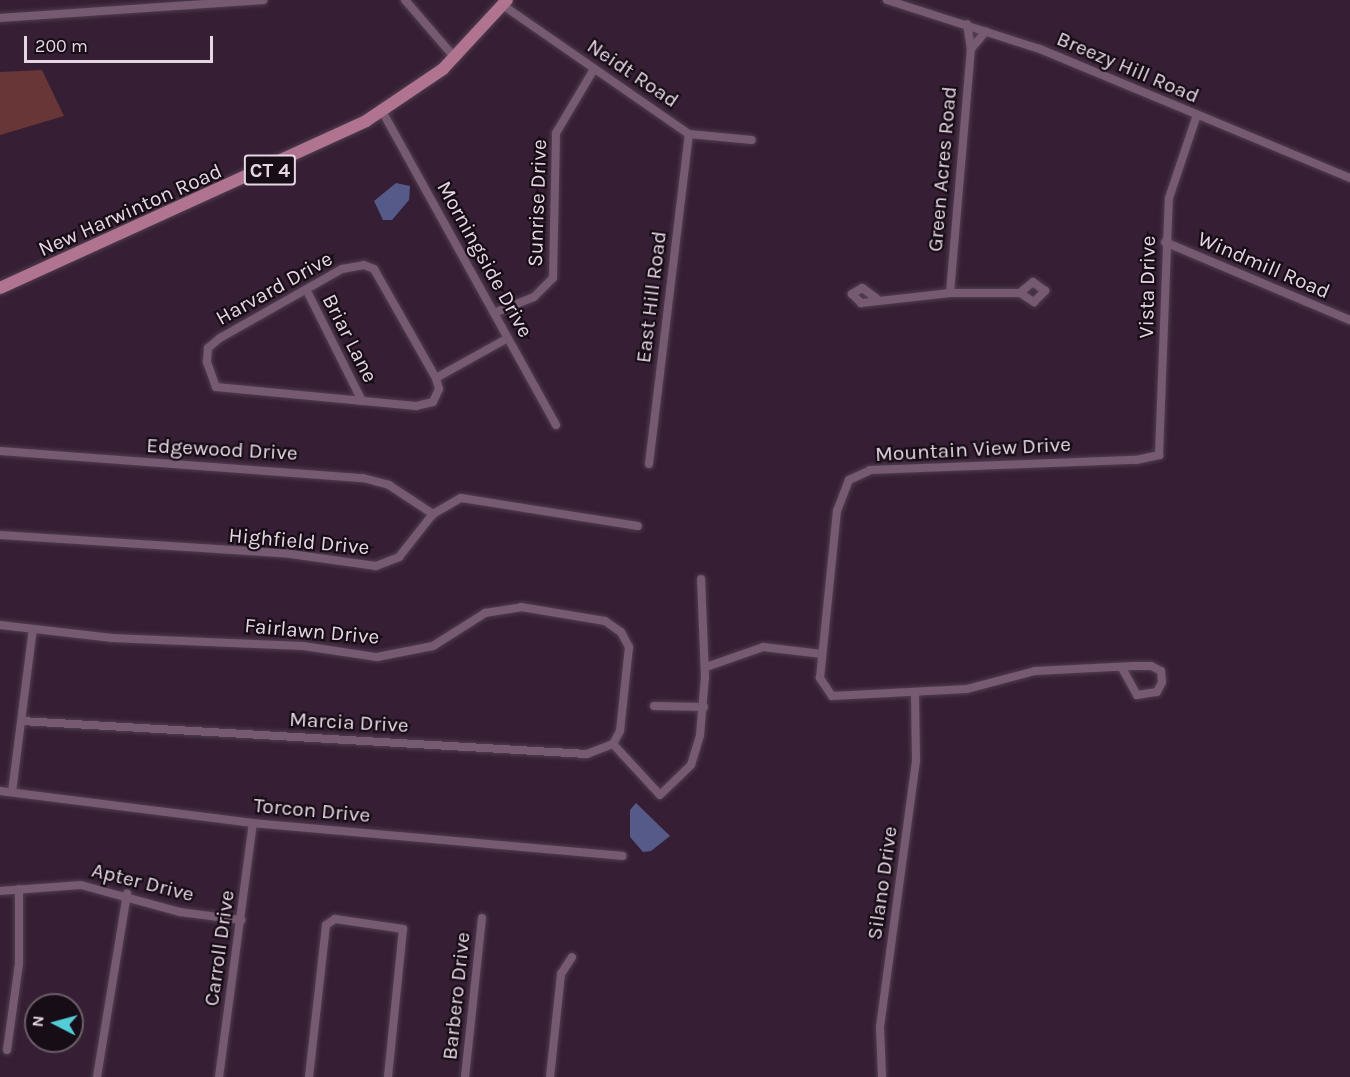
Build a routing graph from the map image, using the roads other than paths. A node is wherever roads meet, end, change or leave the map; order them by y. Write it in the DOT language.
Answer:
graph roads {
  1 [pos="263,0"];
  2 [pos="405,0"];
  3 [pos="887,0"];
  4 [pos="505,3"];
  5 [pos="0,18"];
  6 [pos="967,24"];
  7 [pos="986,30"];
  8 [pos="971,49"];
  9 [pos="456,58"];
  10 [pos="594,69"];
  11 [pos="382,111"];
  12 [pos="1197,115"];
  13 [pos="689,134"];
  14 [pos="752,140"];
  15 [pos="1350,178"];
  16 [pos="1165,242"];
  17 [pos="0,288"];
  18 [pos="307,291"];
  19 [pos="950,293"];
  20 [pos="1020,293"];
  21 [pos="876,298"];
  22 [pos="494,313"];
  23 [pos="1350,320"];
  24 [pos="508,338"];
  25 [pos="436,378"];
  26 [pos="362,401"];
  27 [pos="556,425"];
  28 [pos="0,451"];
  29 [pos="1150,459"];
  30 [pos="649,464"];
  31 [pos="433,514"];
  32 [pos="638,526"];
  33 [pos="0,535"];
  34 [pos="701,579"];
  35 [pos="0,625"];
  36 [pos="33,629"];
  37 [pos="822,654"];
  38 [pos="705,667"];
  39 [pos="1122,668"];
  40 [pos="915,693"];
  41 [pos="654,706"];
  42 [pos="704,707"];
  43 [pos="22,721"];
  44 [pos="613,744"];
  45 [pos="0,791"];
  46 [pos="12,792"];
  47 [pos="253,823"];
  48 [pos="622,856"];
  49 [pos="19,890"];
  50 [pos="0,891"];
  51 [pos="127,893"];
  52 [pos="482,918"];
  53 [pos="241,920"];
  54 [pos="572,957"];
  55 [pos="7,1050"];
  56 [pos="97,1077"];
  57 [pos="219,1077"];
  58 [pos="309,1077"];
  59 [pos="388,1077"];
  60 [pos="465,1077"];
  61 [pos="550,1077"];
  62 [pos="882,1077"];
  1 -- 5 [label="street"];
  2 -- 9 [label="street"];
  3 -- 6 [label="street, Breezy Hill Road"];
  4 -- 9 [label="main road, New Harwinton Road / CT 4"];
  4 -- 10 [label="street, Neidt Road"];
  6 -- 7 [label="street, Breezy Hill Road"];
  6 -- 8 [label="street, Green Acres Road"];
  7 -- 8 [label="street"];
  7 -- 12 [label="street, Breezy Hill Road"];
  8 -- 19 [label="street, Green Acres Road"];
  9 -- 11 [label="main road, New Harwinton Road / CT 4"];
  10 -- 13 [label="street, Neidt Road"];
  10 -- 22 [label="street, Sunrise Drive"];
  11 -- 17 [label="main road, New Harwinton Road / CT 4"];
  11 -- 22 [label="street, Morningside Drive"];
  12 -- 15 [label="street, Breezy Hill Road"];
  12 -- 16 [label="street, Vista Drive"];
  13 -- 14 [label="street, Neidt Road"];
  13 -- 30 [label="street, East Hill Road"];
  16 -- 23 [label="street, Windmill Road"];
  16 -- 29 [label="street, Vista Drive"];
  18 -- 25 [label="street, Harvard Drive"];
  18 -- 26 [label="street, Briar Lane"];
  18 -- 26 [label="street, Harvard Drive"];
  19 -- 20 [label="street"];
  19 -- 21 [label="street"];
  22 -- 24 [label="street, Morningside Drive"];
  24 -- 25 [label="street"];
  24 -- 27 [label="street, Morningside Drive"];
  25 -- 26 [label="street, Harvard Drive"];
  28 -- 31 [label="street, Edgewood Drive"];
  29 -- 37 [label="street, Mountain View Drive"];
  31 -- 32 [label="street, Highfield Drive"];
  31 -- 33 [label="street, Highfield Drive"];
  34 -- 38 [label="street"];
  35 -- 36 [label="street, Fairlawn Drive"];
  36 -- 43 [label="street"];
  36 -- 44 [label="street, Fairlawn Drive"];
  37 -- 38 [label="street"];
  37 -- 40 [label="street, Mountain View Drive"];
  38 -- 42 [label="street"];
  39 -- 39 [label="street, Mountain View Drive"];
  39 -- 40 [label="street, Mountain View Drive"];
  40 -- 62 [label="street, Silano Drive"];
  41 -- 42 [label="street"];
  42 -- 44 [label="street"];
  43 -- 44 [label="street, Marcia Drive"];
  43 -- 46 [label="street"];
  45 -- 46 [label="street, Torcon Drive"];
  46 -- 47 [label="street, Torcon Drive"];
  47 -- 48 [label="street, Torcon Drive"];
  47 -- 53 [label="street, Carroll Drive"];
  49 -- 50 [label="street, Apter Drive"];
  49 -- 51 [label="street, Apter Drive"];
  49 -- 55 [label="street"];
  51 -- 53 [label="street, Apter Drive"];
  51 -- 56 [label="street"];
  52 -- 60 [label="street, Barbero Drive"];
  53 -- 57 [label="street, Carroll Drive"];
  54 -- 61 [label="street"];
  58 -- 59 [label="street"];
}
